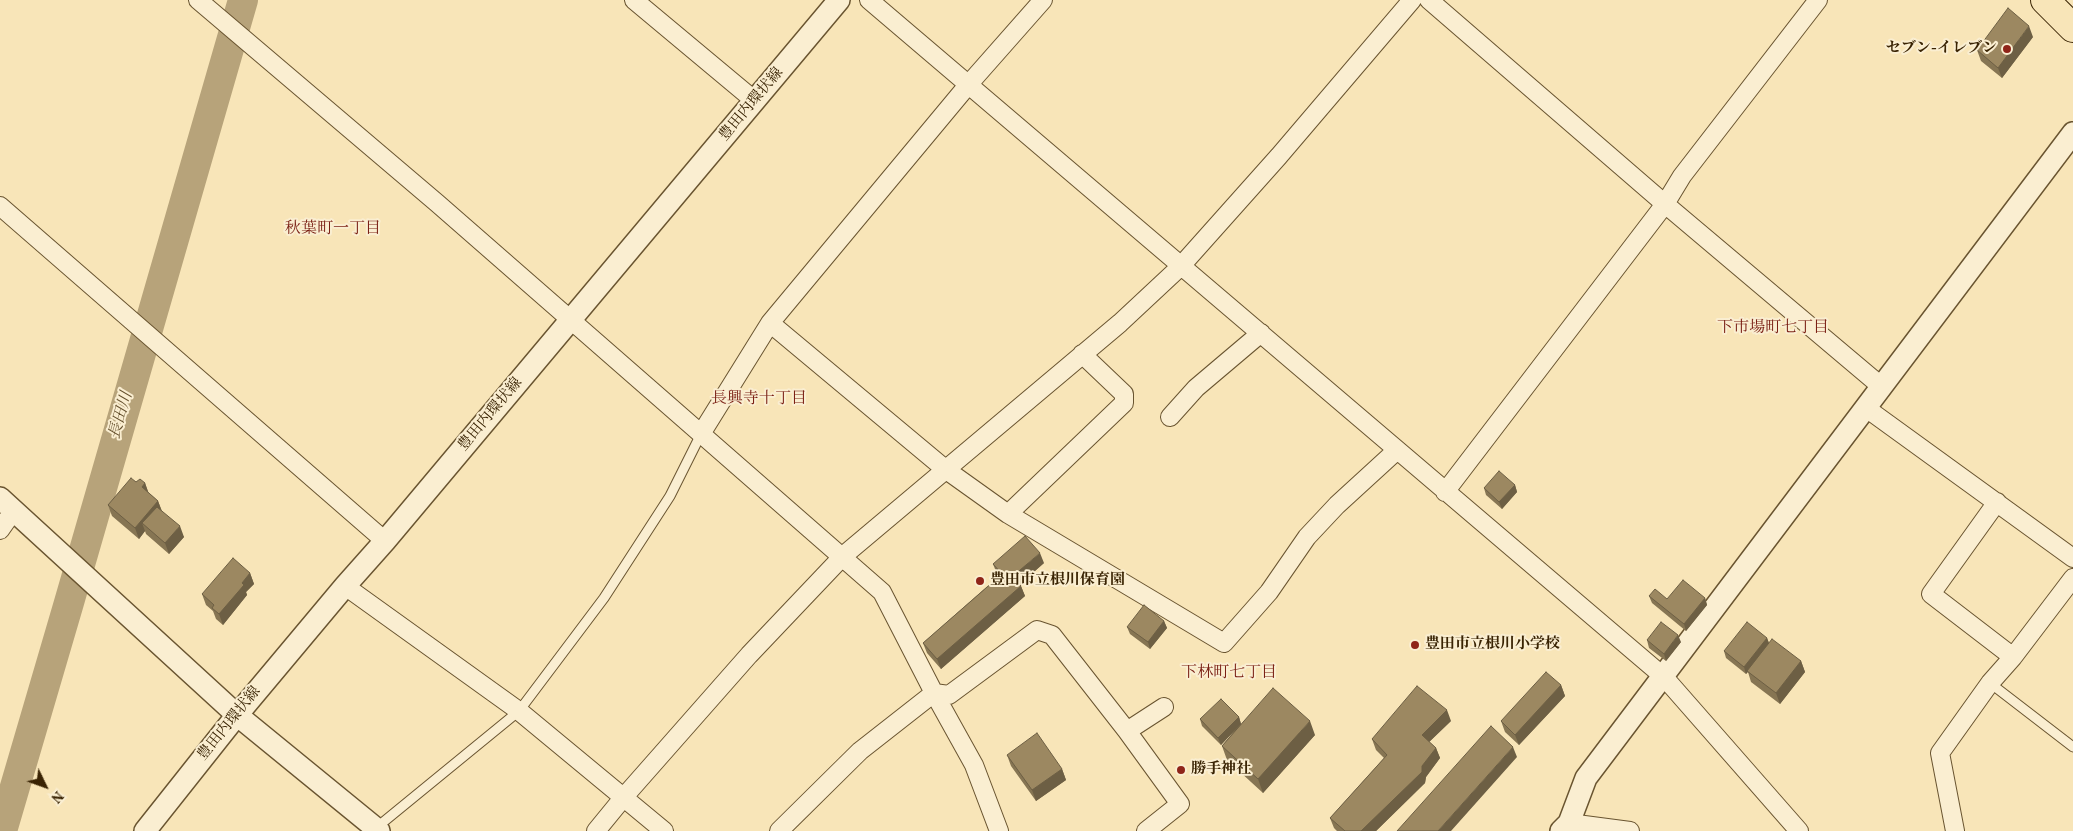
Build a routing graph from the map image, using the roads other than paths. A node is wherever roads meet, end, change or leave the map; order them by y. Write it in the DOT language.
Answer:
graph roads {
  1 [pos="198,0"];
  2 [pos="634,0"];
  3 [pos="840,0"];
  4 [pos="869,0"];
  5 [pos="1043,0"];
  6 [pos="1412,0"];
  7 [pos="1429,0"];
  8 [pos="1818,0"];
  9 [pos="2045,0"];
  10 [pos="2073,28"];
  11 [pos="968,85"];
  12 [pos="755,101"];
  13 [pos="2073,133"];
  14 [pos="1665,204"];
  15 [pos="0,206"];
  16 [pos="1180,267"];
  17 [pos="570,320"];
  18 [pos="770,323"];
  19 [pos="1261,334"];
  20 [pos="1082,354"];
  21 [pos="1882,386"];
  22 [pos="1866,408"];
  23 [pos="1170,417"];
  24 [pos="701,434"];
  25 [pos="1396,451"];
  26 [pos="945,469"];
  27 [pos="1445,492"];
  28 [pos="1997,502"];
  29 [pos="7,504"];
  30 [pos="1008,514"];
  31 [pos="0,530"];
  32 [pos="385,541"];
  33 [pos="843,556"];
  34 [pos="2073,558"];
  35 [pos="2073,578"];
  36 [pos="345,586"];
  37 [pos="2013,657"];
  38 [pos="1664,678"];
  39 [pos="1990,683"];
  40 [pos="934,693"];
  41 [pos="1164,707"];
  42 [pos="520,711"];
  43 [pos="237,715"];
  44 [pos="1127,731"];
  45 [pos="2073,747"];
  46 [pos="623,798"];
  47 [pos="1565,827"];
  48 [pos="376,830"];
  49 [pos="145,831"];
  50 [pos="596,831"];
  51 [pos="664,831"];
  52 [pos="779,831"];
  53 [pos="999,831"];
  54 [pos="1146,831"];
  55 [pos="1630,831"];
  56 [pos="1799,831"];
  57 [pos="1954,831"];
  1 -- 17 [label="street"];
  2 -- 12 [label="street"];
  3 -- 12 [label="street, 豊田内環状線"];
  4 -- 11 [label="street"];
  5 -- 11 [label="street"];
  6 -- 16 [label="street"];
  7 -- 14 [label="street"];
  8 -- 14 [label="street"];
  9 -- 10 [label="highway"];
  11 -- 16 [label="street"];
  11 -- 18 [label="street"];
  12 -- 17 [label="street, 豊田内環状線"];
  13 -- 21 [label="street"];
  14 -- 21 [label="street"];
  14 -- 27 [label="street"];
  15 -- 32 [label="street"];
  16 -- 19 [label="street"];
  16 -- 20 [label="street"];
  17 -- 24 [label="street"];
  17 -- 32 [label="street, 豊田内環状線"];
  18 -- 24 [label="street"];
  18 -- 26 [label="street"];
  19 -- 23 [label="street"];
  19 -- 25 [label="street"];
  20 -- 26 [label="street"];
  20 -- 30 [label="street"];
  21 -- 22 [label="street"];
  22 -- 28 [label="street"];
  22 -- 38 [label="street"];
  24 -- 33 [label="street"];
  24 -- 42 [label="lane"];
  25 -- 27 [label="street"];
  25 -- 30 [label="street"];
  26 -- 30 [label="street"];
  26 -- 33 [label="street"];
  27 -- 38 [label="street"];
  28 -- 34 [label="street"];
  28 -- 37 [label="street"];
  29 -- 31 [label="street"];
  29 -- 43 [label="street"];
  32 -- 36 [label="street, 豊田内環状線"];
  33 -- 40 [label="street"];
  33 -- 46 [label="street"];
  35 -- 37 [label="street"];
  36 -- 42 [label="street"];
  36 -- 43 [label="street, 豊田内環状線"];
  37 -- 39 [label="street"];
  38 -- 47 [label="street"];
  38 -- 56 [label="street"];
  39 -- 45 [label="lane"];
  39 -- 57 [label="street"];
  40 -- 44 [label="street"];
  40 -- 52 [label="street"];
  40 -- 53 [label="street"];
  41 -- 44 [label="street"];
  42 -- 46 [label="street"];
  42 -- 48 [label="lane"];
  43 -- 48 [label="street"];
  43 -- 49 [label="street, 豊田内環状線"];
  44 -- 54 [label="street"];
  46 -- 50 [label="street"];
  46 -- 51 [label="street"];
  47 -- 55 [label="street"];
}
